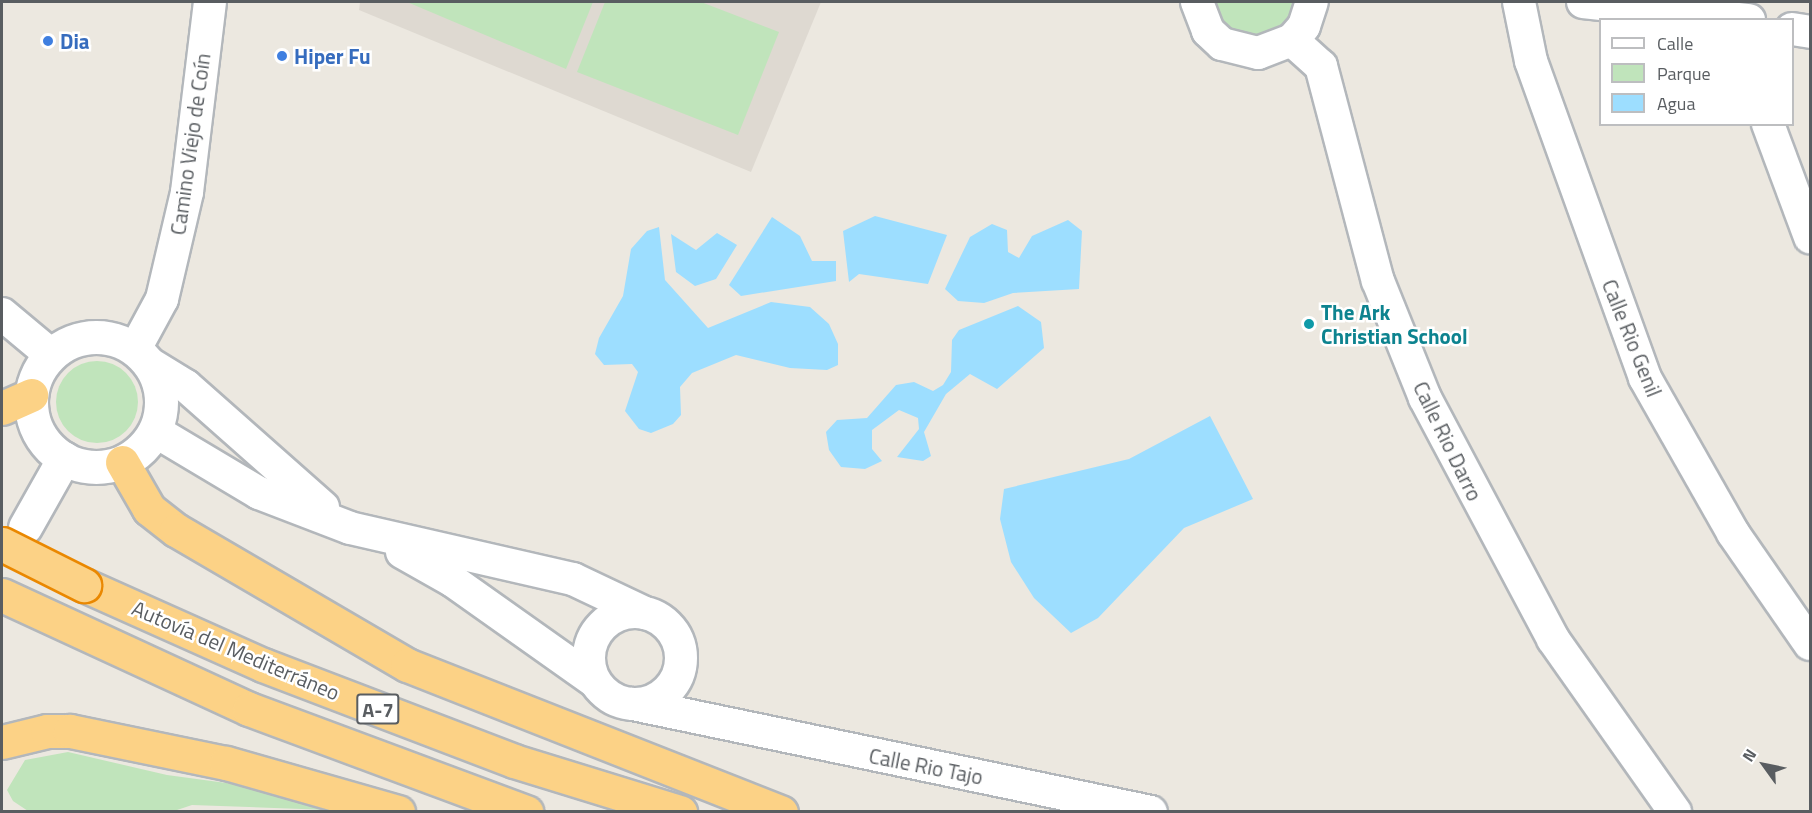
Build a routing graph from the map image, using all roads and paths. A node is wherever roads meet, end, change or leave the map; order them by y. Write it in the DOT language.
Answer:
graph roads {
  1 [pos="210,2"];
  2 [pos="1197,2"];
  3 [pos="1312,2"];
  4 [pos="1519,2"];
  5 [pos="1583,2"];
  6 [pos="1742,18"];
  7 [pos="1794,28"];
  8 [pos="1810,32"];
  9 [pos="1292,40"];
  10 [pos="1769,126"];
  11 [pos="1810,237"];
  12 [pos="2,314"];
  13 [pos="51,355"];
  14 [pos="142,356"];
  15 [pos="32,395"];
  16 [pos="2,408"];
  17 [pos="155,431"];
  18 [pos="64,458"];
  19 [pos="122,462"];
  20 [pos="361,532"];
  21 [pos="13,536"];
  22 [pos="2,595"];
  23 [pos="645,613"];
  24 [pos="1810,644"];
  25 [pos="679,670"];
  26 [pos="594,681"];
  27 [pos="633,704"];
  28 [pos="700,721"];
  29 [pos="2,742"];
  30 [pos="398,812"];
  31 [pos="526,812"];
  32 [pos="680,812"];
  33 [pos="781,812"];
  34 [pos="1151,812"];
  35 [pos="1675,812"];
  1 -- 14 [label="street, Camino Viejo de Coín"];
  2 -- 9 [label="street"];
  3 -- 9 [label="street"];
  4 -- 24 [label="street, Calle Rio Genil"];
  5 -- 6 [label="street"];
  7 -- 8 [label="street"];
  9 -- 35 [label="street, Calle Rio Darro"];
  10 -- 11 [label="street"];
  12 -- 13 [label="street"];
  13 -- 14 [label="street"];
  13 -- 15 [label="street"];
  14 -- 17 [label="street"];
  14 -- 20 [label="street"];
  15 -- 16 [label="highway"];
  15 -- 18 [label="street"];
  17 -- 19 [label="street"];
  17 -- 20 [label="street"];
  18 -- 19 [label="street"];
  18 -- 21 [label="street"];
  19 -- 33 [label="highway"];
  20 -- 23 [label="street"];
  20 -- 26 [label="street"];
  21 -- 32 [label="highway, Autovía del Mediterráneo / A-7, bridge"];
  22 -- 31 [label="highway, A-7"];
  23 -- 25 [label="street"];
  23 -- 26 [label="street"];
  25 -- 27 [label="street"];
  25 -- 28 [label="street"];
  26 -- 27 [label="street"];
  27 -- 28 [label="street, Calle Rio Tajo"];
  28 -- 34 [label="street, Calle Rio Tajo"];
  29 -- 30 [label="highway"];
}
